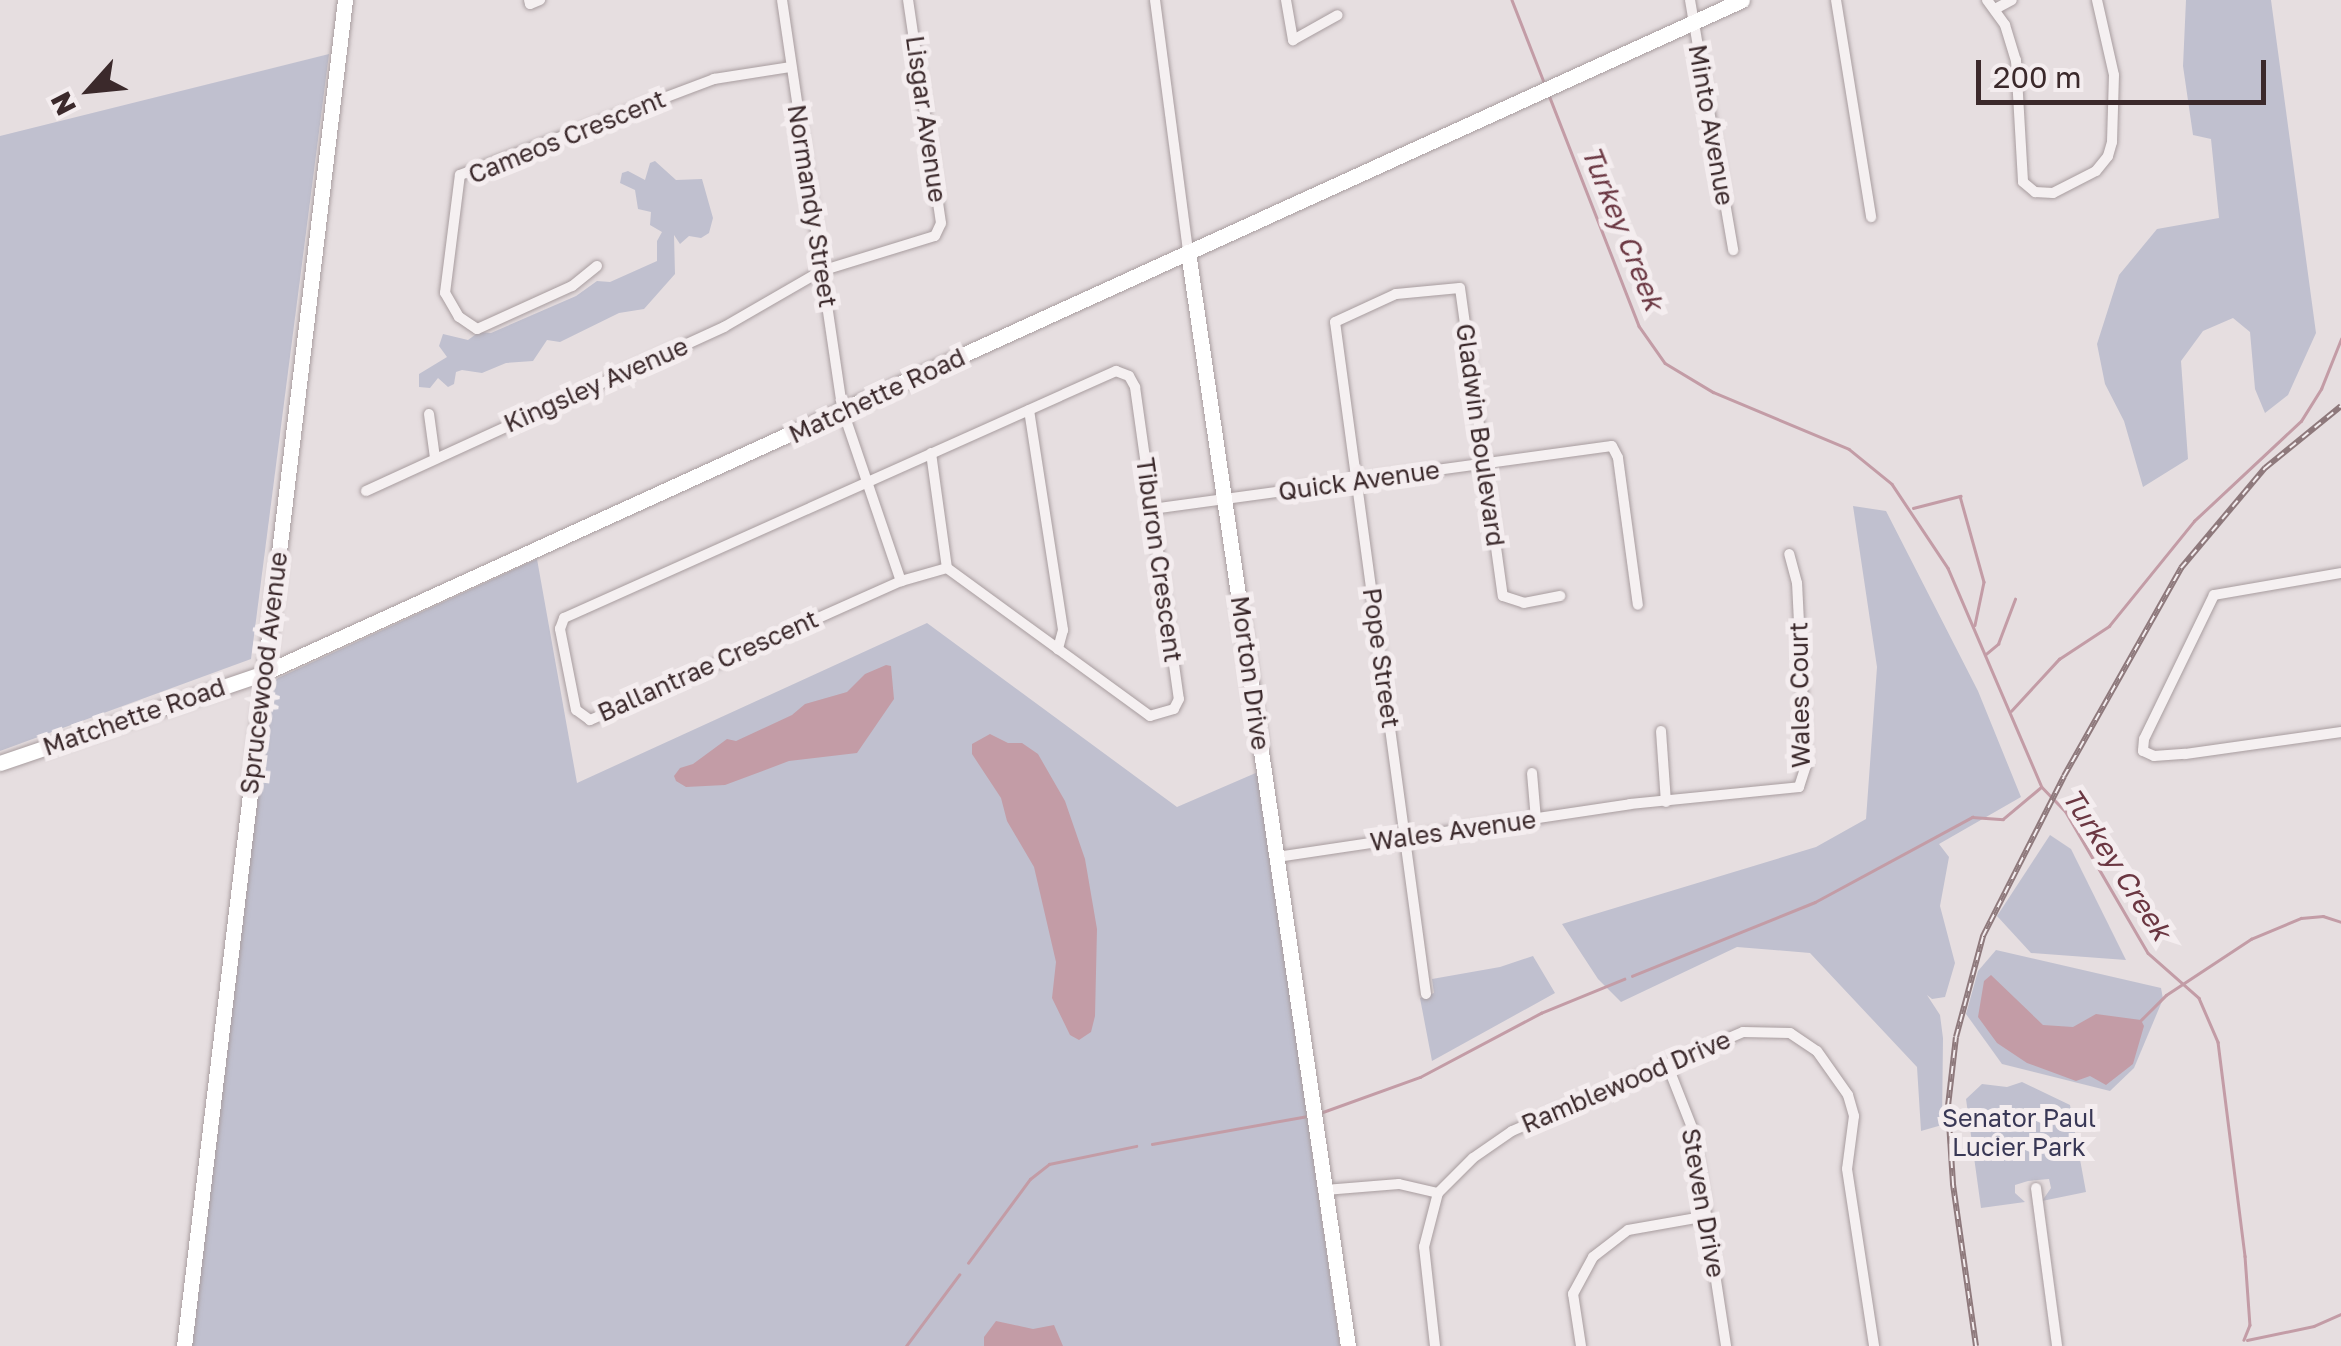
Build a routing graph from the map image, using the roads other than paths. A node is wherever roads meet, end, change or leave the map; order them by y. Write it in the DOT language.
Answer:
graph roads {
  1 [pos="345,0"];
  2 [pos="529,0"];
  3 [pos="540,0"];
  4 [pos="782,0"];
  5 [pos="908,0"];
  6 [pos="1156,0"];
  7 [pos="1286,0"];
  8 [pos="1690,0"];
  9 [pos="1742,0"];
  10 [pos="1836,0"];
  11 [pos="2012,0"];
  12 [pos="2098,0"];
  13 [pos="1991,4"];
  14 [pos="1338,14"];
  15 [pos="1693,24"];
  16 [pos="791,68"];
  17 [pos="1871,217"];
  18 [pos="1732,250"];
  19 [pos="1188,252"];
  20 [pos="596,266"];
  21 [pos="820,271"];
  22 [pos="1334,322"];
  23 [pos="1029,410"];
  24 [pos="843,411"];
  25 [pos="429,414"];
  26 [pos="931,453"];
  27 [pos="435,458"];
  28 [pos="1484,462"];
  29 [pos="864,482"];
  30 [pos="1356,482"];
  31 [pos="366,491"];
  32 [pos="1224,501"];
  33 [pos="1152,509"];
  34 [pos="1789,554"];
  35 [pos="947,568"];
  36 [pos="2341,573"];
  37 [pos="901,580"];
  38 [pos="1560,596"];
  39 [pos="1638,605"];
  40 [pos="1058,648"];
  41 [pos="264,673"];
  42 [pos="1662,732"];
  43 [pos="2341,732"];
  44 [pos="0,763"];
  45 [pos="1532,773"];
  46 [pos="1666,802"];
  47 [pos="1630,804"];
  48 [pos="1536,820"];
  49 [pos="1407,838"];
  50 [pos="1277,857"];
  51 [pos="1426,994"];
  52 [pos="1666,1064"];
  53 [pos="2036,1188"];
  54 [pos="1326,1190"];
  55 [pos="1438,1192"];
  56 [pos="1707,1216"];
  57 [pos="184,1346"];
  58 [pos="1348,1346"];
  59 [pos="1435,1346"];
  60 [pos="1581,1346"];
  61 [pos="1726,1346"];
  62 [pos="1874,1346"];
  63 [pos="2057,1346"];
  1 -- 41 [label="street, Sprucewood Avenue"];
  2 -- 3 [label="street"];
  4 -- 16 [label="street, Normandy Street"];
  5 -- 21 [label="street, Lisgar Avenue"];
  6 -- 19 [label="street, Morton Drive"];
  7 -- 14 [label="street"];
  8 -- 15 [label="street, Minto Avenue"];
  9 -- 15 [label="street, Matchette Road"];
  10 -- 17 [label="street"];
  11 -- 13 [label="street"];
  12 -- 13 [label="street"];
  15 -- 18 [label="street, Minto Avenue"];
  15 -- 19 [label="street, Matchette Road"];
  16 -- 20 [label="street, Cameos Crescent"];
  16 -- 21 [label="street, Normandy Street"];
  19 -- 24 [label="street, Matchette Road"];
  19 -- 32 [label="street, Morton Drive"];
  21 -- 24 [label="street, Normandy Street"];
  21 -- 27 [label="street, Kingsley Avenue"];
  22 -- 28 [label="street, Gladwin Boulevard"];
  22 -- 30 [label="street, Pope Street"];
  23 -- 26 [label="street, Tiburon Crescent"];
  23 -- 33 [label="street, Tiburon Crescent"];
  23 -- 40 [label="street"];
  24 -- 29 [label="street, Normandy Street"];
  24 -- 41 [label="street, Matchette Road"];
  25 -- 27 [label="street"];
  26 -- 29 [label="street, Tiburon Crescent"];
  26 -- 35 [label="street"];
  27 -- 31 [label="street, Kingsley Avenue"];
  28 -- 30 [label="street, Quick Avenue"];
  28 -- 38 [label="street, Gladwin Boulevard"];
  28 -- 39 [label="street, Quick Avenue"];
  29 -- 37 [label="street, Normandy Street"];
  29 -- 37 [label="street, Ballantrae Crescent"];
  30 -- 32 [label="street, Quick Avenue"];
  30 -- 49 [label="street, Pope Street"];
  32 -- 33 [label="street, Quick Avenue"];
  32 -- 50 [label="street, Morton Drive"];
  33 -- 40 [label="street, Tiburon Crescent"];
  34 -- 46 [label="street, Wales Court"];
  35 -- 37 [label="street"];
  35 -- 40 [label="street, Tiburon Crescent"];
  36 -- 43 [label="street"];
  41 -- 44 [label="street, Matchette Road"];
  41 -- 57 [label="street, Sprucewood Avenue"];
  42 -- 46 [label="street"];
  45 -- 48 [label="street"];
  46 -- 47 [label="street, Wales Court"];
  47 -- 48 [label="street, Wales Avenue"];
  48 -- 49 [label="street, Wales Avenue"];
  49 -- 50 [label="street, Wales Avenue"];
  49 -- 51 [label="street, Pope Street"];
  50 -- 54 [label="street, Morton Drive"];
  52 -- 55 [label="street, Ramblewood Drive"];
  52 -- 56 [label="street, Steven Drive"];
  52 -- 62 [label="street, Ramblewood Drive"];
  53 -- 63 [label="street"];
  54 -- 55 [label="street"];
  54 -- 58 [label="street, Morton Drive"];
  55 -- 59 [label="street"];
  56 -- 60 [label="street"];
  56 -- 61 [label="street, Steven Drive"];
}
